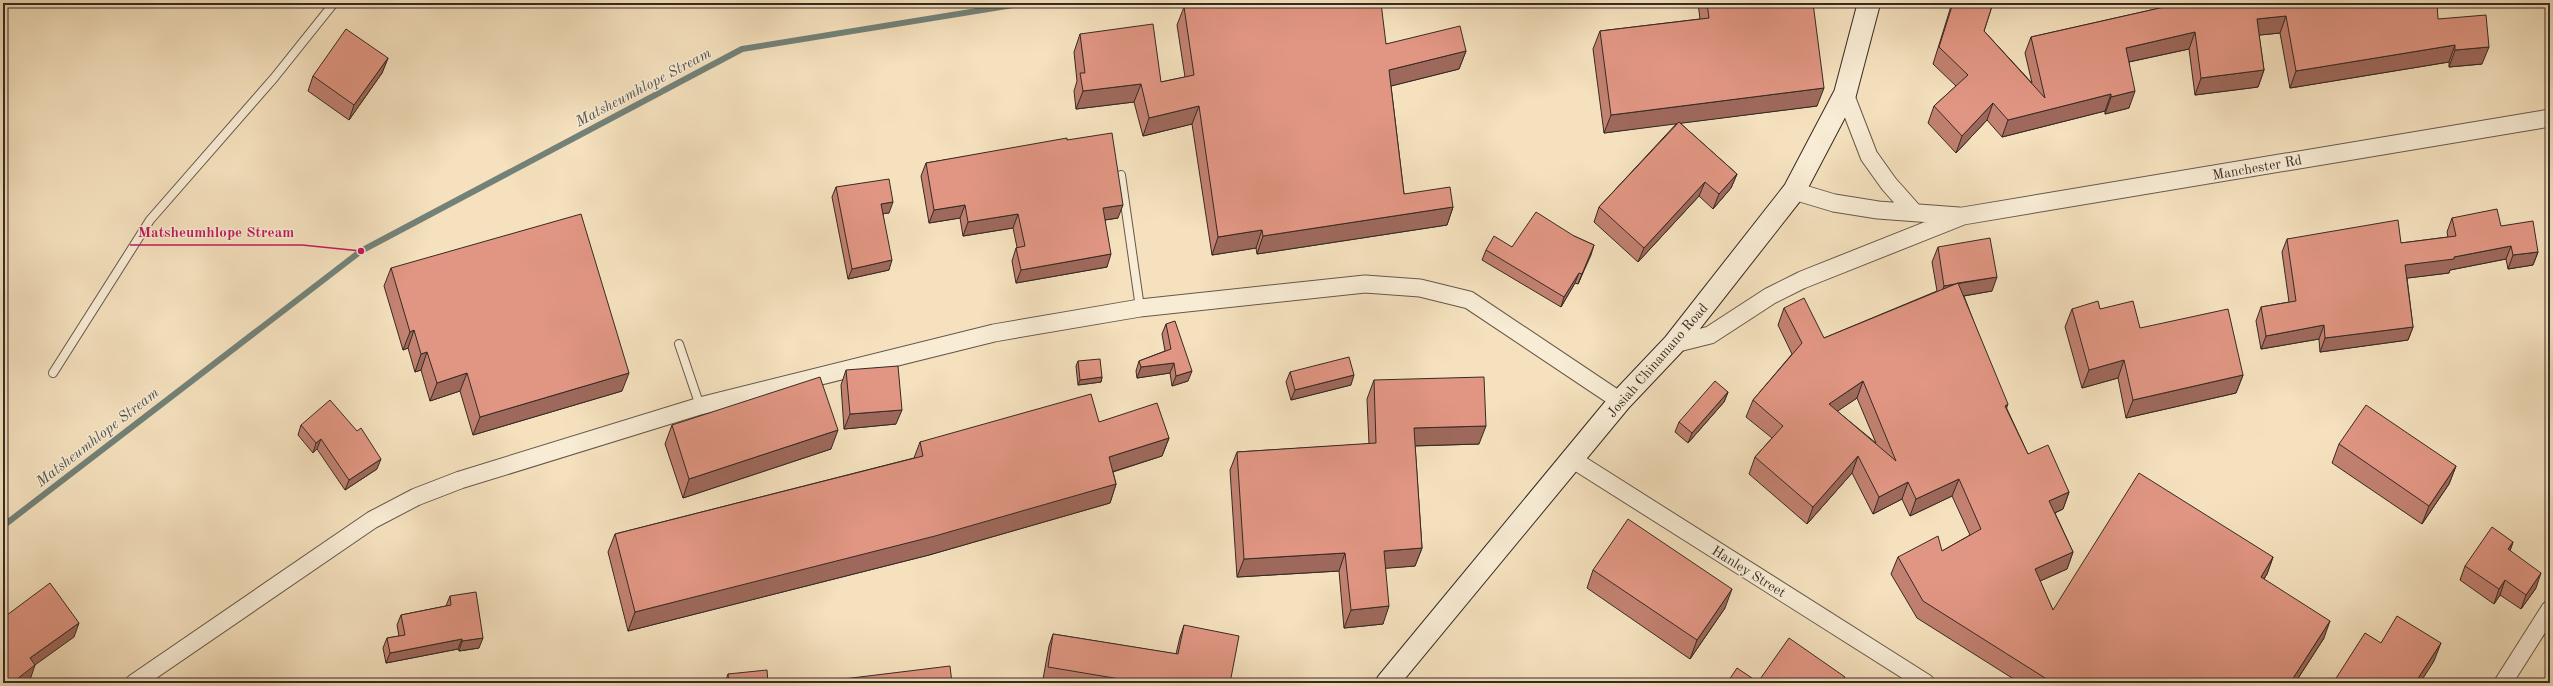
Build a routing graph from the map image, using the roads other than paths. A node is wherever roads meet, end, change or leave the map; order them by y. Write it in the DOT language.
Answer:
graph roads {
  1 [pos="334,3"];
  2 [pos="1868,3"];
  3 [pos="1845,94"];
  4 [pos="2550,118"];
  5 [pos="1121,174"];
  6 [pos="1794,192"];
  7 [pos="1913,211"];
  8 [pos="1963,216"];
  9 [pos="1140,308"];
  10 [pos="679,344"];
  11 [pos="1674,344"];
  12 [pos="53,373"];
  13 [pos="1620,401"];
  14 [pos="700,406"];
  15 [pos="1572,459"];
  16 [pos="2550,609"];
  17 [pos="134,683"];
  18 [pos="1387,683"];
  19 [pos="1926,683"];
  20 [pos="2503,683"];
  1 -- 12 [label="lane"];
  2 -- 3 [label="street, Josiah Chinamano Road"];
  3 -- 6 [label="street, Josiah Chinamano Road"];
  3 -- 7 [label="street"];
  4 -- 8 [label="street, Manchester Rd"];
  5 -- 9 [label="lane"];
  6 -- 7 [label="street"];
  6 -- 11 [label="street, Josiah Chinamano Road"];
  7 -- 8 [label="street"];
  8 -- 11 [label="street"];
  9 -- 13 [label="street"];
  9 -- 14 [label="street"];
  10 -- 14 [label="lane"];
  11 -- 13 [label="street, Josiah Chinamano Road"];
  13 -- 15 [label="street, Josiah Chinamano Road"];
  14 -- 17 [label="street"];
  15 -- 18 [label="street, Josiah Chinamano Road"];
  15 -- 19 [label="street, Hanley Street"];
  16 -- 20 [label="street"];
}
